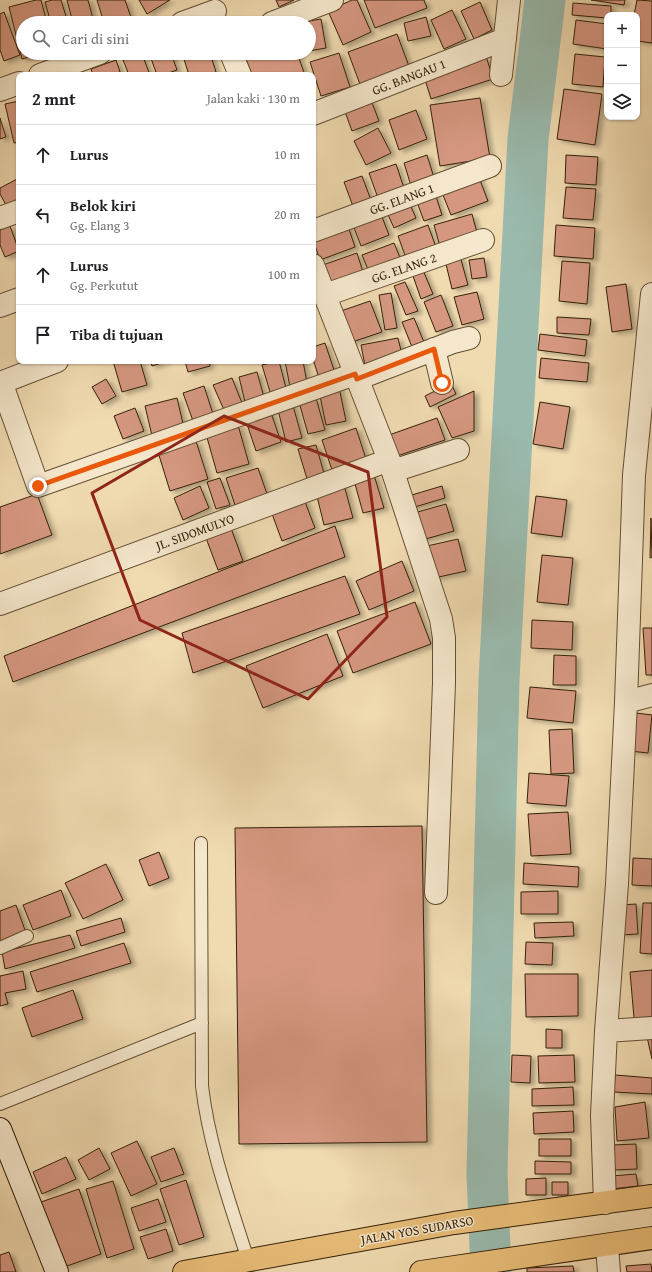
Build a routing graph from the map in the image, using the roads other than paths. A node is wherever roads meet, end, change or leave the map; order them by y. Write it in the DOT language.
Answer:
graph roads {
  1 [pos="332,0"];
  2 [pos="509,0"];
  3 [pos="215,11"];
  4 [pos="201,16"];
  5 [pos="290,16"];
  6 [pos="505,39"];
  7 [pos="81,60"];
  8 [pos="234,60"];
  9 [pos="48,72"];
  10 [pos="239,72"];
  11 [pos="501,75"];
  12 [pos="16,84"];
  13 [pos="0,90"];
  14 [pos="316,113"];
  15 [pos="490,166"];
  16 [pos="16,212"];
  17 [pos="0,218"];
  18 [pos="316,230"];
  19 [pos="483,240"];
  20 [pos="316,272"];
  21 [pos="652,294"];
  22 [pos="325,295"];
  23 [pos="16,300"];
  24 [pos="0,306"];
  25 [pos="651,323"];
  26 [pos="469,338"];
  27 [pos="434,349"];
  28 [pos="49,364"];
  29 [pos="356,376"];
  30 [pos="0,382"];
  31 [pos="442,383"];
  32 [pos="458,450"];
  33 [pos="391,465"];
  34 [pos="643,474"];
  35 [pos="0,604"];
  36 [pos="652,695"];
  37 [pos="626,702"];
  38 [pos="201,842"];
  39 [pos="436,892"];
  40 [pos="28,936"];
  41 [pos="0,948"];
  42 [pos="202,1023"];
  43 [pos="652,1028"];
  44 [pos="606,1031"];
  45 [pos="0,1104"];
  46 [pos="0,1129"];
  47 [pos="652,1196"];
  48 [pos="605,1203"];
  49 [pos="652,1238"];
  50 [pos="607,1246"];
  51 [pos="248,1260"];
  52 [pos="57,1272"];
  53 [pos="184,1272"];
  54 [pos="421,1272"];
  55 [pos="609,1272"];
  1 -- 5 [label="street"];
  2 -- 6 [label="street"];
  3 -- 4 [label="street"];
  6 -- 11 [label="street"];
  6 -- 14 [label="street, GG. BANGAU 1"];
  7 -- 9 [label="street"];
  8 -- 10 [label="street"];
  12 -- 13 [label="street"];
  15 -- 18 [label="street, GG. ELANG 1"];
  16 -- 17 [label="street"];
  19 -- 22 [label="street, GG. ELANG 2"];
  20 -- 22 [label="street"];
  21 -- 25 [label="street"];
  22 -- 29 [label="street"];
  23 -- 24 [label="street"];
  25 -- 34 [label="street"];
  26 -- 27 [label="street"];
  27 -- 29 [label="street"];
  27 -- 31 [label="street"];
  28 -- 30 [label="street"];
  29 -- 30 [label="street"];
  29 -- 33 [label="street"];
  32 -- 33 [label="street, JL. SIDOMULYO"];
  33 -- 35 [label="street, JL. SIDOMULYO"];
  33 -- 39 [label="street"];
  34 -- 37 [label="street"];
  36 -- 37 [label="street"];
  37 -- 44 [label="street"];
  38 -- 42 [label="lane"];
  40 -- 41 [label="lane"];
  42 -- 45 [label="lane"];
  42 -- 51 [label="lane"];
  43 -- 44 [label="street"];
  44 -- 48 [label="street"];
  46 -- 52 [label="street"];
  47 -- 48 [label="main road, JALAN YOS SUDARSO"];
  48 -- 51 [label="main road, JALAN YOS SUDARSO"];
  49 -- 50 [label="main road"];
  50 -- 54 [label="main road"];
  50 -- 55 [label="street"];
  51 -- 53 [label="main road, JALAN YOS SUDARSO"];
}
